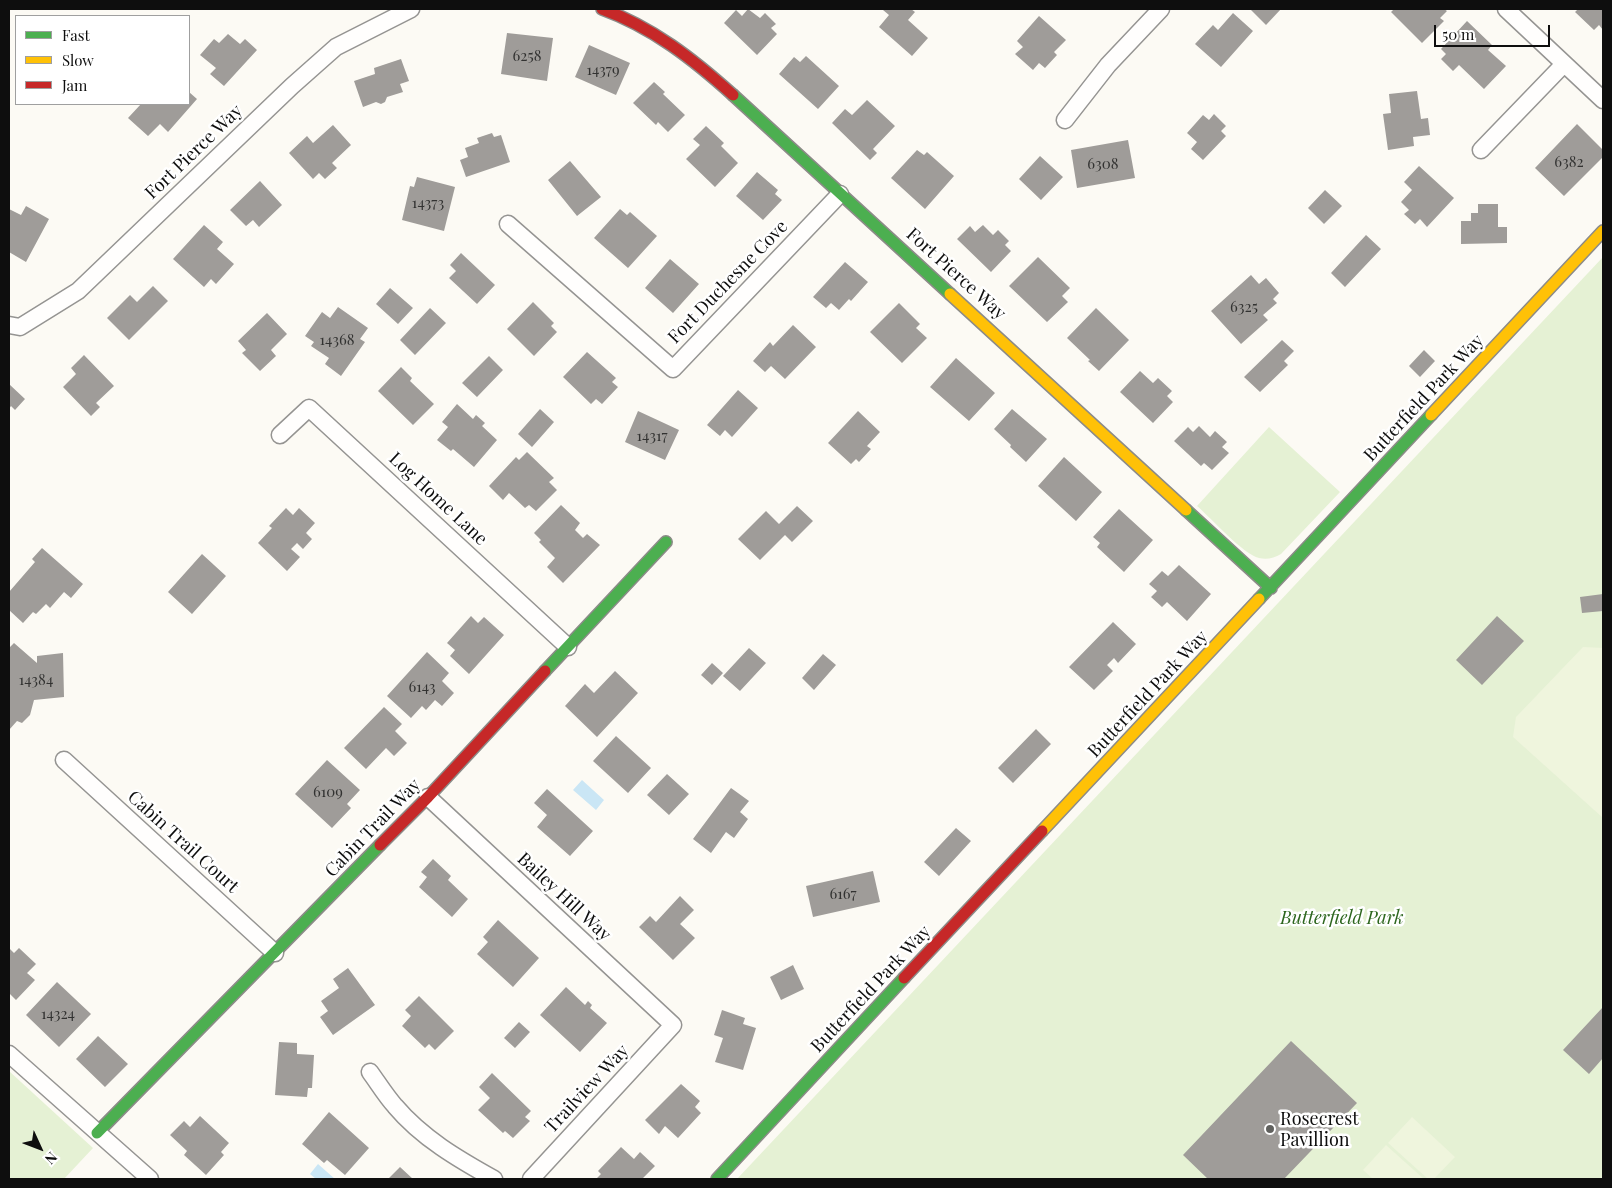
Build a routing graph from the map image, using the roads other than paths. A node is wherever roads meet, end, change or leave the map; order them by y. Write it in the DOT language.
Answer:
graph roads {
  1 [pos="411,9"];
  2 [pos="602,9"];
  3 [pos="1506,9"];
  4 [pos="1156,11"];
  5 [pos="1564,64"];
  6 [pos="1603,100"];
  7 [pos="1065,120"];
  8 [pos="1481,150"];
  9 [pos="840,194"];
  10 [pos="508,224"];
  11 [pos="1603,232"];
  12 [pos="9,325"];
  13 [pos="280,435"];
  14 [pos="666,542"];
  15 [pos="1271,588"];
  16 [pos="568,647"];
  17 [pos="64,760"];
  18 [pos="428,798"];
  19 [pos="275,953"];
  20 [pos="673,1025"];
  21 [pos="9,1054"];
  22 [pos="370,1072"];
  23 [pos="97,1133"];
  24 [pos="150,1179"];
  25 [pos="494,1179"];
  26 [pos="531,1179"];
  27 [pos="717,1179"];
  1 -- 12 [label="street, Fort Pierce Way"];
  2 -- 9 [label="street, Fort Pierce Way"];
  3 -- 5 [label="street"];
  4 -- 7 [label="street"];
  5 -- 6 [label="street"];
  5 -- 8 [label="street"];
  9 -- 10 [label="street, Fort Duchesne Cove"];
  9 -- 15 [label="street, Fort Pierce Way"];
  11 -- 15 [label="street, Butterfield Park Way"];
  13 -- 16 [label="street, Log Home Lane"];
  14 -- 16 [label="street, Cabin Trail Way"];
  15 -- 27 [label="street, Butterfield Park Way"];
  16 -- 18 [label="street, Cabin Trail Way"];
  17 -- 19 [label="street, Cabin Trail Court"];
  18 -- 19 [label="street, Cabin Trail Way"];
  18 -- 20 [label="street, Bailey Hill Way"];
  19 -- 23 [label="street, Cabin Trail Way"];
  20 -- 26 [label="street, Trailview Way"];
  21 -- 23 [label="street"];
  22 -- 25 [label="street"];
  23 -- 24 [label="street"];
}
